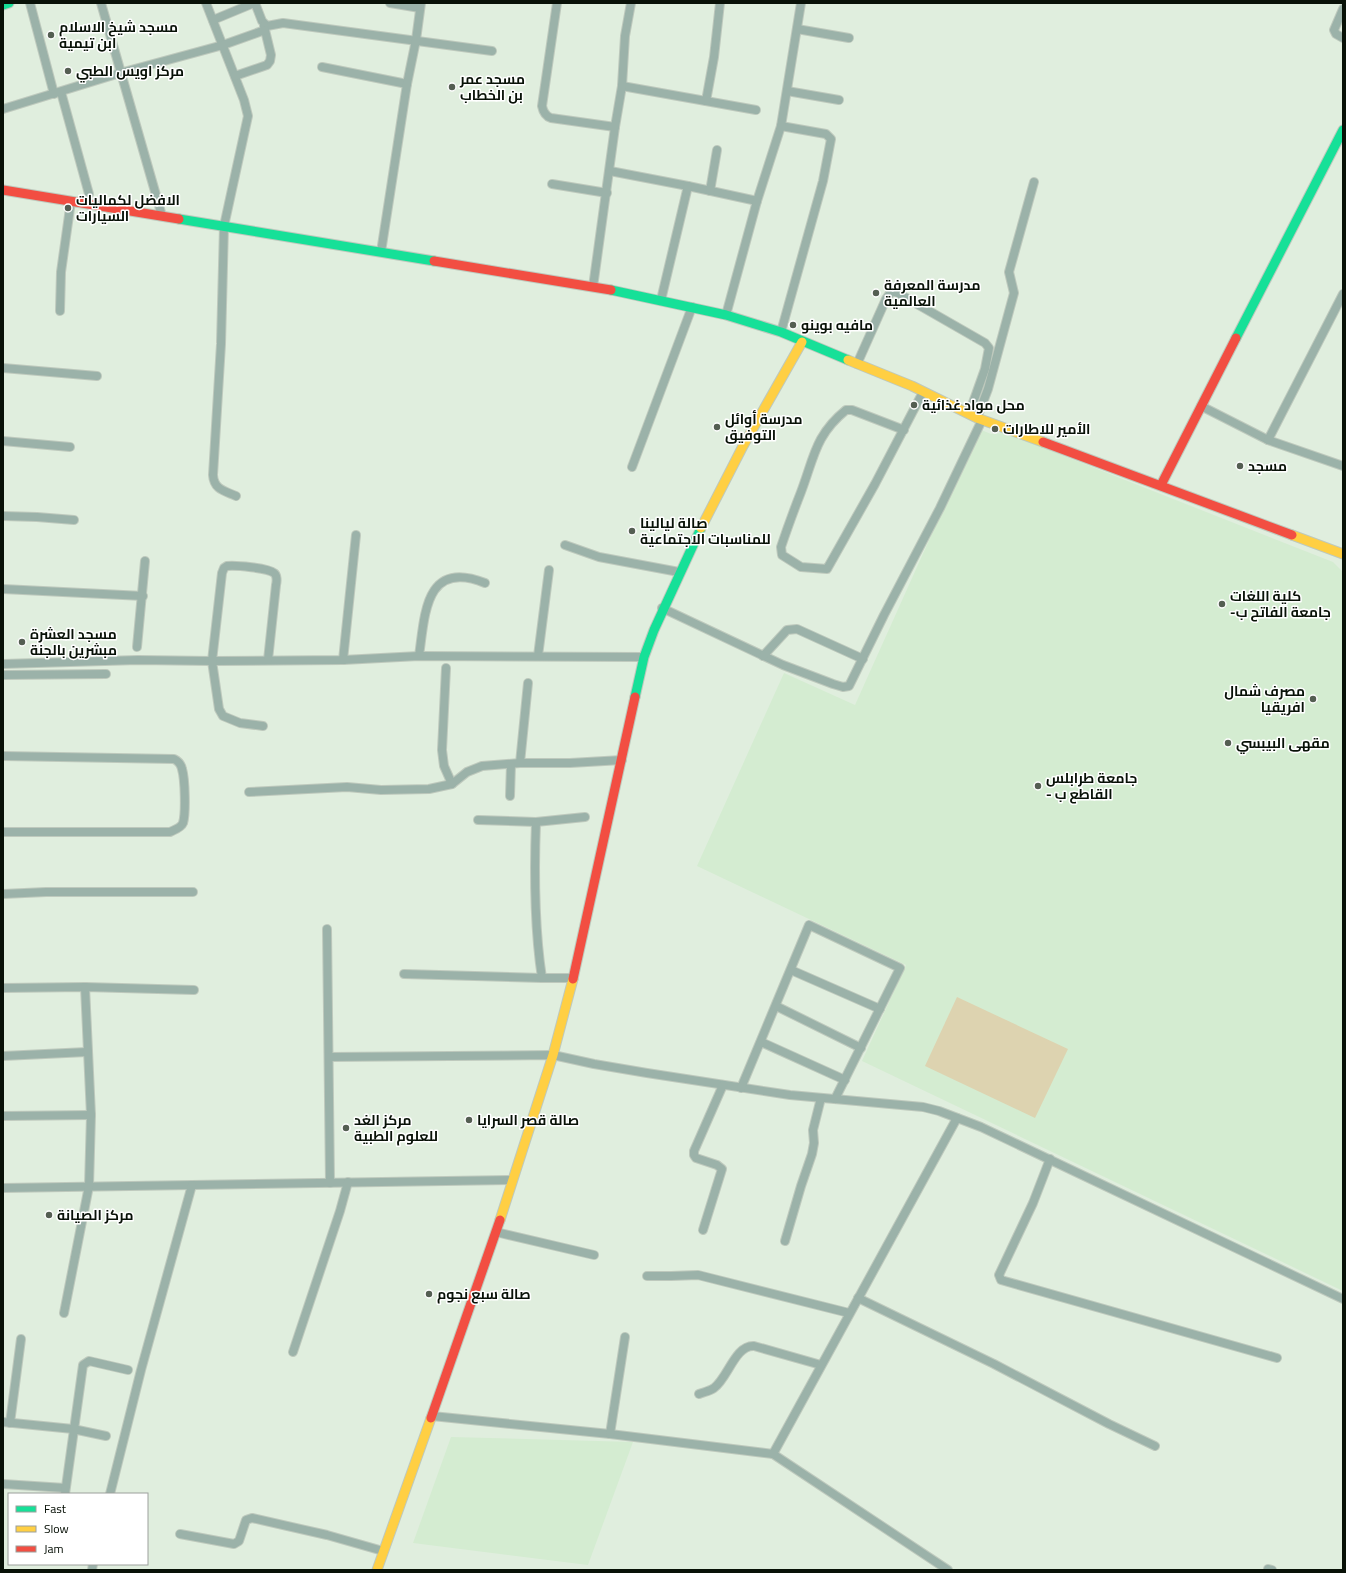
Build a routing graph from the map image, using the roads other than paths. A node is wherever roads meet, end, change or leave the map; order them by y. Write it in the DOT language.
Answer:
graph roads {
  1 [pos="9,3"];
  2 [pos="30,3"];
  3 [pos="101,3"];
  4 [pos="206,3"];
  5 [pos="254,3"];
  6 [pos="390,3"];
  7 [pos="557,3"];
  8 [pos="630,3"];
  9 [pos="720,3"];
  10 [pos="801,3"];
  11 [pos="3,5"];
  12 [pos="420,5"];
  13 [pos="1343,9"];
  14 [pos="213,20"];
  15 [pos="264,27"];
  16 [pos="797,29"];
  17 [pos="849,38"];
  18 [pos="1343,38"];
  19 [pos="416,40"];
  20 [pos="223,45"];
  21 [pos="492,51"];
  22 [pos="322,68"];
  23 [pos="120,73"];
  24 [pos="235,76"];
  25 [pos="407,84"];
  26 [pos="622,86"];
  27 [pos="787,91"];
  28 [pos="58,93"];
  29 [pos="839,100"];
  30 [pos="706,101"];
  31 [pos="3,109"];
  32 [pos="756,110"];
  33 [pos="781,126"];
  34 [pos="615,127"];
  35 [pos="1343,130"];
  36 [pos="718,150"];
  37 [pos="610,171"];
  38 [pos="1034,182"];
  39 [pos="552,184"];
  40 [pos="688,186"];
  41 [pos="3,190"];
  42 [pos="710,191"];
  43 [pos="607,193"];
  44 [pos="89,194"];
  45 [pos="71,202"];
  46 [pos="757,202"];
  47 [pos="162,216"];
  48 [pos="224,226"];
  49 [pos="381,252"];
  50 [pos="593,287"];
  51 [pos="1343,295"];
  52 [pos="661,300"];
  53 [pos="692,307"];
  54 [pos="60,312"];
  55 [pos="726,315"];
  56 [pos="781,332"];
  57 [pos="802,342"];
  58 [pos="857,364"];
  59 [pos="3,368"];
  60 [pos="97,376"];
  61 [pos="923,392"];
  62 [pos="1201,406"];
  63 [pos="976,418"];
  64 [pos="904,430"];
  65 [pos="1268,440"];
  66 [pos="3,441"];
  67 [pos="70,447"];
  68 [pos="1343,466"];
  69 [pos="632,467"];
  70 [pos="1161,485"];
  71 [pos="236,496"];
  72 [pos="3,516"];
  73 [pos="74,520"];
  74 [pos="356,536"];
  75 [pos="565,544"];
  76 [pos="1343,554"];
  77 [pos="145,561"];
  78 [pos="549,570"];
  79 [pos="680,572"];
  80 [pos="485,582"];
  81 [pos="3,589"];
  82 [pos="143,596"];
  83 [pos="662,608"];
  84 [pos="137,647"];
  85 [pos="419,656"];
  86 [pos="538,656"];
  87 [pos="763,656"];
  88 [pos="644,657"];
  89 [pos="863,658"];
  90 [pos="268,660"];
  91 [pos="343,660"];
  92 [pos="212,661"];
  93 [pos="3,664"];
  94 [pos="446,668"];
  95 [pos="106,674"];
  96 [pos="3,675"];
  97 [pos="528,683"];
  98 [pos="264,726"];
  99 [pos="3,756"];
  100 [pos="622,760"];
  101 [pos="520,763"];
  102 [pos="511,764"];
  103 [pos="452,784"];
  104 [pos="249,792"];
  105 [pos="510,796"];
  106 [pos="585,817"];
  107 [pos="478,820"];
  108 [pos="536,822"];
  109 [pos="3,832"];
  110 [pos="193,892"];
  111 [pos="3,894"];
  112 [pos="327,929"];
  113 [pos="791,970"];
  114 [pos="404,974"];
  115 [pos="542,978"];
  116 [pos="573,978"];
  117 [pos="85,987"];
  118 [pos="3,988"];
  119 [pos="194,990"];
  120 [pos="776,1006"];
  121 [pos="880,1008"];
  122 [pos="760,1042"];
  123 [pos="860,1048"];
  124 [pos="87,1052"];
  125 [pos="553,1055"];
  126 [pos="3,1056"];
  127 [pos="329,1057"];
  128 [pos="845,1080"];
  129 [pos="723,1085"];
  130 [pos="741,1088"];
  131 [pos="821,1098"];
  132 [pos="835,1099"];
  133 [pos="3,1116"];
  134 [pos="91,1116"];
  135 [pos="957,1118"];
  136 [pos="1050,1159"];
  137 [pos="512,1180"];
  138 [pos="348,1182"];
  139 [pos="330,1183"];
  140 [pos="192,1185"];
  141 [pos="89,1186"];
  142 [pos="3,1188"];
  143 [pos="703,1230"];
  144 [pos="496,1232"];
  145 [pos="786,1241"];
  146 [pos="594,1255"];
  147 [pos="646,1276"];
  148 [pos="858,1298"];
  149 [pos="1343,1299"];
  150 [pos="64,1313"];
  151 [pos="849,1313"];
  152 [pos="625,1337"];
  153 [pos="21,1339"];
  154 [pos="293,1352"];
  155 [pos="1277,1358"];
  156 [pos="821,1365"];
  157 [pos="128,1370"];
  158 [pos="699,1394"];
  159 [pos="432,1416"];
  160 [pos="7,1422"];
  161 [pos="73,1429"];
  162 [pos="610,1434"];
  163 [pos="106,1436"];
  164 [pos="1155,1446"];
  165 [pos="773,1454"];
  166 [pos="3,1484"];
  167 [pos="65,1491"];
  168 [pos="110,1493"];
  169 [pos="180,1534"];
  170 [pos="383,1551"];
  171 [pos="377,1570"];
  172 [pos="948,1570"];
  1 -- 11 [label="street"];
  2 -- 28 [label="street"];
  3 -- 23 [label="street"];
  4 -- 14 [label="street"];
  5 -- 14 [label="street"];
  5 -- 15 [label="street"];
  6 -- 12 [label="street"];
  7 -- 34 [label="street"];
  8 -- 26 [label="street"];
  9 -- 30 [label="street"];
  10 -- 16 [label="street"];
  12 -- 19 [label="street"];
  13 -- 18 [label="street"];
  14 -- 20 [label="street"];
  15 -- 19 [label="street"];
  15 -- 20 [label="street"];
  15 -- 24 [label="street"];
  16 -- 17 [label="street"];
  16 -- 27 [label="street"];
  19 -- 21 [label="street"];
  19 -- 25 [label="street"];
  20 -- 23 [label="street"];
  20 -- 24 [label="street"];
  22 -- 25 [label="street"];
  23 -- 28 [label="street"];
  23 -- 47 [label="street"];
  24 -- 48 [label="street"];
  25 -- 49 [label="street"];
  26 -- 30 [label="street"];
  26 -- 34 [label="street"];
  27 -- 29 [label="street"];
  27 -- 33 [label="street"];
  28 -- 31 [label="street"];
  28 -- 44 [label="street"];
  30 -- 32 [label="street"];
  33 -- 46 [label="street"];
  33 -- 56 [label="street"];
  34 -- 37 [label="street"];
  35 -- 62 [label="street"];
  36 -- 42 [label="street"];
  37 -- 40 [label="street"];
  37 -- 43 [label="street"];
  38 -- 63 [label="street"];
  39 -- 43 [label="street"];
  40 -- 42 [label="street"];
  40 -- 52 [label="street"];
  41 -- 45 [label="street"];
  42 -- 46 [label="street"];
  43 -- 50 [label="street"];
  45 -- 47 [label="street"];
  45 -- 54 [label="street"];
  46 -- 55 [label="street"];
  47 -- 48 [label="street"];
  48 -- 49 [label="street"];
  48 -- 71 [label="street"];
  49 -- 50 [label="street"];
  50 -- 52 [label="street"];
  51 -- 65 [label="street"];
  52 -- 53 [label="street"];
  53 -- 55 [label="street"];
  53 -- 69 [label="street"];
  55 -- 56 [label="street"];
  56 -- 57 [label="street"];
  57 -- 58 [label="street"];
  57 -- 79 [label="street"];
  58 -- 61 [label="street"];
  58 -- 63 [label="street"];
  59 -- 60 [label="street"];
  61 -- 63 [label="street"];
  61 -- 64 [label="street"];
  62 -- 65 [label="street"];
  62 -- 70 [label="street"];
  63 -- 70 [label="street"];
  63 -- 89 [label="street"];
  64 -- 64 [label="street"];
  65 -- 68 [label="street"];
  66 -- 67 [label="street"];
  70 -- 76 [label="street"];
  72 -- 73 [label="street"];
  74 -- 91 [label="street"];
  75 -- 79 [label="street"];
  77 -- 82 [label="street"];
  78 -- 86 [label="street"];
  79 -- 83 [label="street"];
  80 -- 85 [label="street"];
  81 -- 82 [label="street"];
  82 -- 84 [label="street"];
  83 -- 87 [label="street"];
  83 -- 88 [label="street"];
  85 -- 86 [label="street"];
  85 -- 91 [label="street"];
  86 -- 88 [label="street"];
  87 -- 89 [label="street"];
  87 -- 89 [label="street"];
  88 -- 100 [label="street"];
  90 -- 91 [label="street"];
  90 -- 92 [label="street"];
  90 -- 92 [label="street"];
  92 -- 93 [label="street"];
  92 -- 98 [label="street"];
  94 -- 103 [label="street"];
  95 -- 96 [label="street"];
  97 -- 101 [label="street"];
  99 -- 109 [label="street"];
  100 -- 101 [label="street"];
  100 -- 116 [label="street"];
  101 -- 102 [label="street"];
  102 -- 103 [label="street"];
  102 -- 105 [label="street"];
  103 -- 104 [label="street"];
  106 -- 108 [label="street"];
  107 -- 108 [label="street"];
  108 -- 115 [label="street"];
  110 -- 111 [label="street"];
  112 -- 127 [label="street"];
  113 -- 120 [label="street"];
  113 -- 121 [label="street"];
  113 -- 121 [label="street"];
  114 -- 115 [label="street"];
  115 -- 116 [label="street"];
  116 -- 125 [label="street"];
  117 -- 118 [label="street"];
  117 -- 119 [label="street"];
  117 -- 124 [label="street"];
  120 -- 122 [label="street"];
  120 -- 123 [label="street"];
  121 -- 123 [label="street"];
  122 -- 128 [label="street"];
  122 -- 130 [label="street"];
  123 -- 128 [label="street"];
  124 -- 126 [label="street"];
  124 -- 134 [label="street"];
  125 -- 127 [label="street"];
  125 -- 129 [label="street"];
  125 -- 137 [label="street"];
  127 -- 139 [label="street"];
  128 -- 132 [label="street"];
  129 -- 130 [label="street"];
  129 -- 143 [label="street"];
  130 -- 131 [label="street"];
  131 -- 132 [label="street"];
  131 -- 145 [label="street"];
  132 -- 135 [label="street"];
  133 -- 134 [label="street"];
  134 -- 141 [label="street"];
  135 -- 136 [label="street"];
  135 -- 148 [label="street"];
  136 -- 149 [label="street"];
  136 -- 155 [label="street"];
  137 -- 138 [label="street"];
  137 -- 144 [label="street"];
  138 -- 139 [label="street"];
  138 -- 154 [label="street"];
  139 -- 140 [label="street"];
  140 -- 141 [label="street"];
  140 -- 168 [label="street"];
  141 -- 142 [label="street"];
  141 -- 150 [label="street"];
  144 -- 146 [label="street"];
  144 -- 159 [label="street"];
  147 -- 151 [label="street"];
  148 -- 151 [label="street"];
  148 -- 164 [label="street"];
  151 -- 156 [label="street"];
  152 -- 162 [label="street"];
  153 -- 160 [label="street"];
  156 -- 158 [label="street"];
  156 -- 165 [label="street"];
  157 -- 161 [label="street"];
  159 -- 162 [label="street"];
  159 -- 170 [label="street"];
  160 -- 161 [label="street"];
  161 -- 163 [label="street"];
  161 -- 167 [label="street"];
  162 -- 165 [label="street"];
  165 -- 172 [label="street"];
  166 -- 167 [label="street"];
  169 -- 170 [label="street"];
  170 -- 171 [label="street"];
}
